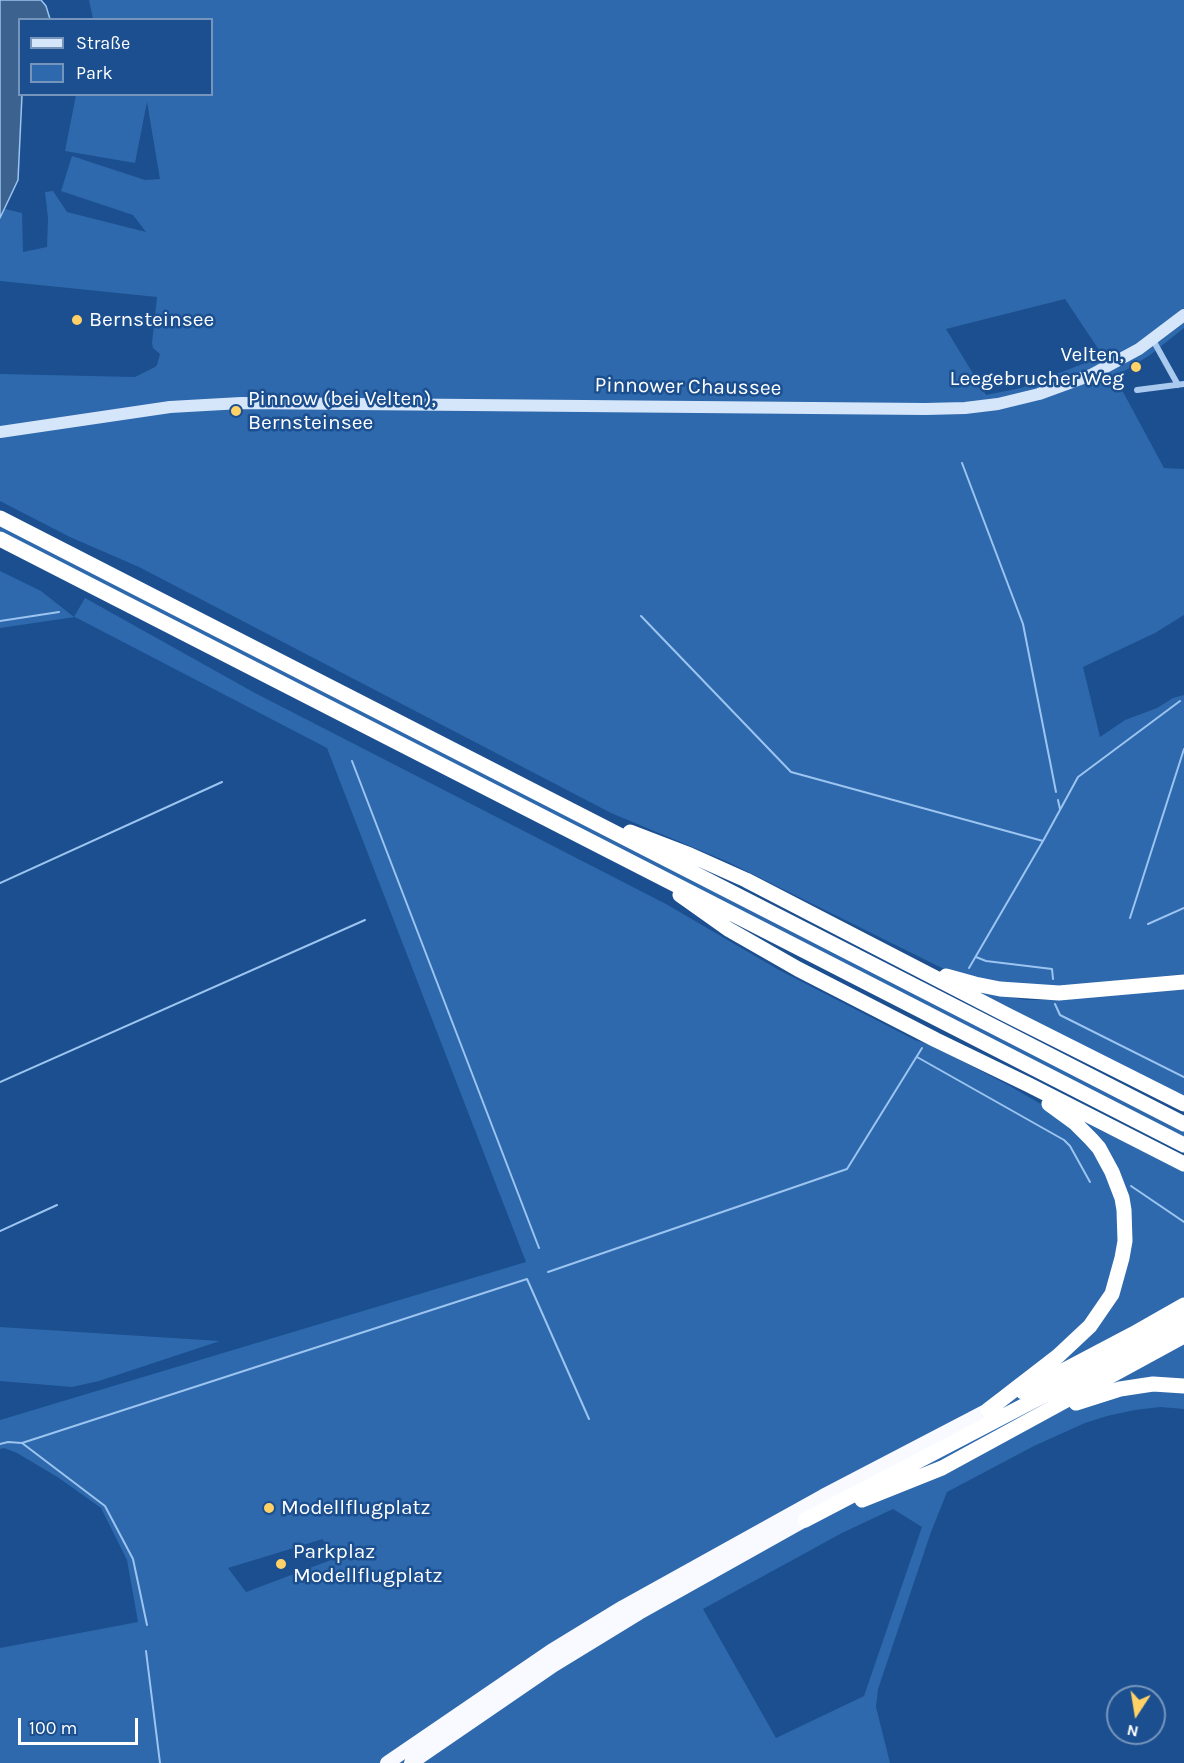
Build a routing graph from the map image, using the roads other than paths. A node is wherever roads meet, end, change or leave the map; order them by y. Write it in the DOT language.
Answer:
graph roads {
  1 [pos="1184,315"];
  2 [pos="1153,340"];
  3 [pos="1181,384"];
  4 [pos="1137,390"];
  5 [pos="0,432"];
  6 [pos="0,518"];
  7 [pos="0,539"];
  8 [pos="568,810"];
  9 [pos="636,864"];
  10 [pos="847,932"];
  11 [pos="1184,982"];
  12 [pos="959,1051"];
  13 [pos="1184,1104"];
  14 [pos="1184,1124"];
  15 [pos="1184,1145"];
  16 [pos="1184,1164"];
  17 [pos="1184,1305"];
  18 [pos="1184,1320"];
  19 [pos="1184,1336"];
  20 [pos="1184,1386"];
  21 [pos="988,1410"];
  22 [pos="1028,1421"];
  23 [pos="805,1520"];
  24 [pos="387,1763"];
  25 [pos="411,1763"];
  1 -- 2 [label="main road, Pinnower Chaussee"];
  2 -- 3 [label="street"];
  2 -- 5 [label="main road, Pinnower Chaussee"];
  3 -- 4 [label="street"];
  6 -- 8 [label="highway"];
  7 -- 9 [label="highway"];
  8 -- 10 [label="highway"];
  8 -- 14 [label="highway"];
  9 -- 12 [label="highway"];
  9 -- 15 [label="highway"];
  10 -- 11 [label="highway"];
  10 -- 13 [label="highway"];
  12 -- 16 [label="highway"];
  12 -- 21 [label="highway"];
  17 -- 21 [label="highway"];
  18 -- 23 [label="highway"];
  19 -- 22 [label="highway"];
  20 -- 22 [label="highway"];
  21 -- 24 [label="highway"];
  22 -- 23 [label="highway"];
  23 -- 25 [label="highway"];
}
